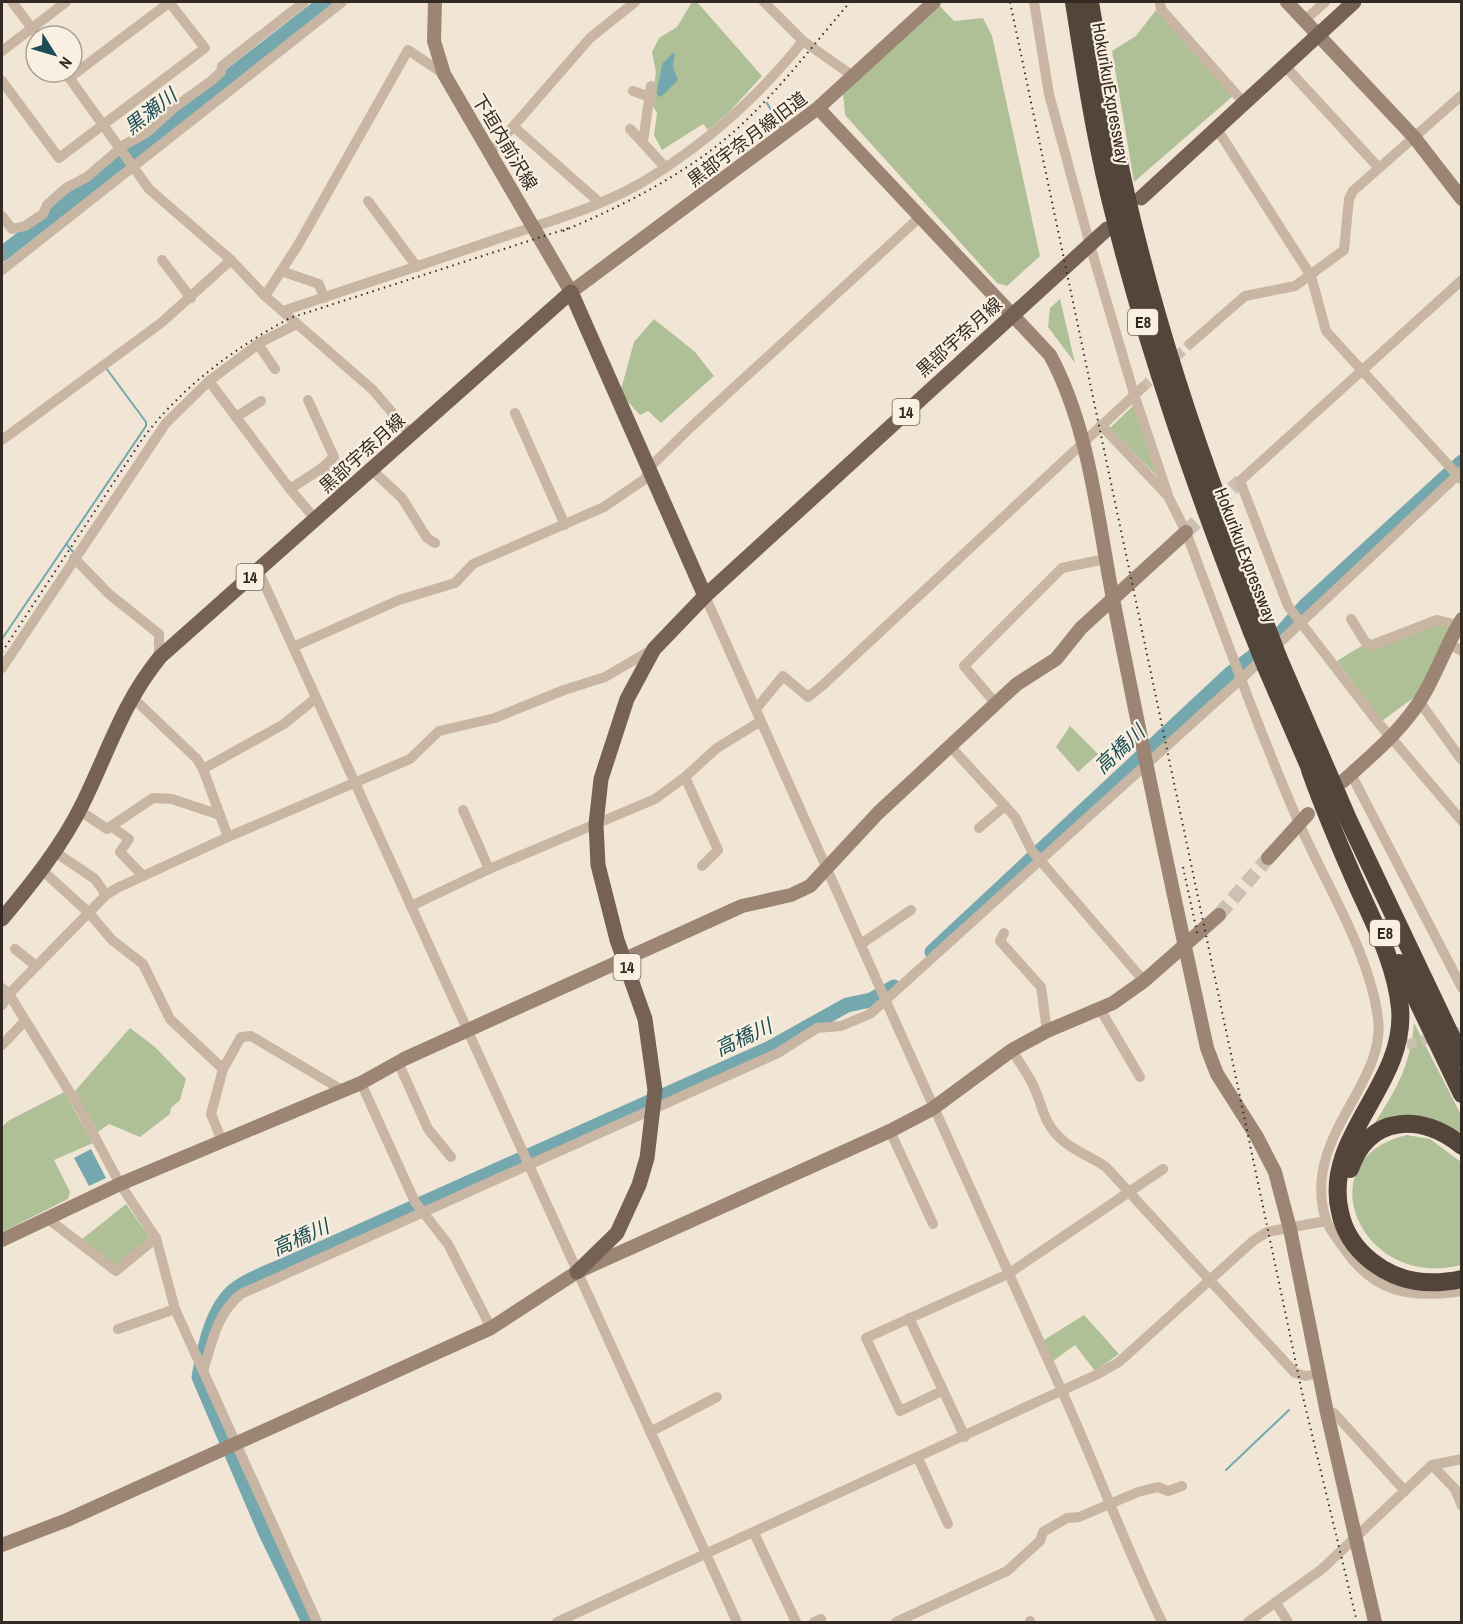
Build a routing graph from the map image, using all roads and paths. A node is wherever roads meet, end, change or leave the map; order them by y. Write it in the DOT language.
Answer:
graph roads {
  1 [pos="12,2"];
  2 [pos="66,2"];
  3 [pos="170,2"];
  4 [pos="304,2"];
  5 [pos="342,2"];
  6 [pos="435,2"];
  7 [pos="635,2"];
  8 [pos="934,2"];
  9 [pos="1034,2"];
  10 [pos="1074,2"];
  11 [pos="1090,2"];
  12 [pos="1161,2"];
  13 [pos="1287,2"];
  14 [pos="1325,2"];
  15 [pos="1354,2"];
  16 [pos="771,3"];
  17 [pos="1304,21"];
  18 [pos="29,24"];
  19 [pos="43,24"];
  20 [pos="1318,36"];
  21 [pos="24,38"];
  22 [pos="803,41"];
  23 [pos="2,51"];
  24 [pos="84,63"];
  25 [pos="1285,66"];
  26 [pos="444,74"];
  27 [pos="853,76"];
  28 [pos="2,81"];
  29 [pos="74,84"];
  30 [pos="633,91"];
  31 [pos="1461,95"];
  32 [pos="1245,104"];
  33 [pos="818,108"];
  34 [pos="104,125"];
  35 [pos="514,127"];
  36 [pos="630,129"];
  37 [pos="1217,129"];
  38 [pos="1414,137"];
  39 [pos="644,142"];
  40 [pos="121,150"];
  41 [pos="491,152"];
  42 [pos="132,166"];
  43 [pos="665,167"];
  44 [pos="1379,168"];
  45 [pos="1141,198"];
  46 [pos="1461,199"];
  47 [pos="368,201"];
  48 [pos="599,202"];
  49 [pos="2,216"];
  50 [pos="919,218"];
  51 [pos="534,226"];
  52 [pos="1107,229"];
  53 [pos="1090,245"];
  54 [pos="162,260"];
  55 [pos="231,260"];
  56 [pos="417,267"];
  57 [pos="2,270"];
  58 [pos="281,271"];
  59 [pos="1311,276"];
  60 [pos="1461,280"];
  61 [pos="571,292"];
  62 [pos="265,296"];
  63 [pos="191,298"];
  64 [pos="324,298"];
  65 [pos="283,311"];
  66 [pos="1011,316"];
  67 [pos="297,324"];
  68 [pos="258,344"];
  69 [pos="1191,344"];
  70 [pos="275,369"];
  71 [pos="1362,370"];
  72 [pos="208,381"];
  73 [pos="1138,391"];
  74 [pos="308,400"];
  75 [pos="261,401"];
  76 [pos="515,413"];
  77 [pos="236,417"];
  78 [pos="1101,425"];
  79 [pos="411,435"];
  80 [pos="2,440"];
  81 [pos="1082,442"];
  82 [pos="322,468"];
  83 [pos="649,468"];
  84 [pos="372,470"];
  85 [pos="1460,475"];
  86 [pos="290,489"];
  87 [pos="345,495"];
  88 [pos="1169,498"];
  89 [pos="316,519"];
  90 [pos="565,525"];
  91 [pos="1186,532"];
  92 [pos="435,543"];
  93 [pos="74,558"];
  94 [pos="1105,559"];
  95 [pos="258,570"];
  96 [pos="705,596"];
  97 [pos="1113,599"];
  98 [pos="1351,619"];
  99 [pos="1299,621"];
  100 [pos="1460,622"];
  101 [pos="1259,627"];
  102 [pos="1447,643"];
  103 [pos="293,648"];
  104 [pos="654,649"];
  105 [pos="1461,651"];
  106 [pos="162,654"];
  107 [pos="1272,662"];
  108 [pos="2,668"];
  109 [pos="1242,678"];
  110 [pos="131,696"];
  111 [pos="316,698"];
  112 [pos="1419,701"];
  113 [pos="996,704"];
  114 [pos="756,710"];
  115 [pos="761,721"];
  116 [pos="1390,737"];
  117 [pos="950,746"];
  118 [pos="1461,759"];
  119 [pos="1146,764"];
  120 [pos="203,769"];
  121 [pos="1310,770"];
  122 [pos="685,777"];
  123 [pos="1347,778"];
  124 [pos="354,781"];
  125 [pos="1005,806"];
  126 [pos="79,810"];
  127 [pos="463,810"];
  128 [pos="220,815"];
  129 [pos="1303,818"];
  130 [pos="1461,821"];
  131 [pos="596,824"];
  132 [pos="111,826"];
  133 [pos="979,828"];
  134 [pos="228,837"];
  135 [pos="55,852"];
  136 [pos="1268,858"];
  137 [pos="1040,861"];
  138 [pos="702,866"];
  139 [pos="489,869"];
  140 [pos="827,869"];
  141 [pos="42,870"];
  142 [pos="143,876"];
  143 [pos="1377,882"];
  144 [pos="106,895"];
  145 [pos="411,906"];
  146 [pos="911,910"];
  147 [pos="89,913"];
  148 [pos="1219,915"];
  149 [pos="2,918"];
  150 [pos="1004,933"];
  151 [pos="861,944"];
  152 [pos="1185,946"];
  153 [pos="15,949"];
  154 [pos="624,959"];
  155 [pos="36,966"];
  156 [pos="1144,981"];
  157 [pos="1461,988"];
  158 [pos="5,991"];
  159 [pos="887,1000"];
  160 [pos="2,1005"];
  161 [pos="1100,1009"];
  162 [pos="25,1022"];
  163 [pos="467,1030"];
  164 [pos="1047,1031"];
  165 [pos="1461,1039"];
  166 [pos="2,1045"];
  167 [pos="1389,1049"];
  168 [pos="1012,1050"];
  169 [pos="1376,1052"];
  170 [pos="1461,1059"];
  171 [pos="398,1062"];
  172 [pos="223,1069"];
  173 [pos="1140,1077"];
  174 [pos="361,1083"];
  175 [pos="342,1090"];
  176 [pos="1461,1094"];
  177 [pos="654,1109"];
  178 [pos="932,1109"];
  179 [pos="891,1131"];
  180 [pos="222,1141"];
  181 [pos="1461,1146"];
  182 [pos="451,1157"];
  183 [pos="529,1165"];
  184 [pos="1163,1169"];
  185 [pos="120,1184"];
  186 [pos="1128,1192"];
  187 [pos="423,1212"];
  188 [pos="47,1218"];
  189 [pos="1326,1221"];
  190 [pos="933,1224"];
  191 [pos="1290,1229"];
  192 [pos="156,1238"];
  193 [pos="2,1240"];
  194 [pos="1461,1269"];
  195 [pos="577,1272"];
  196 [pos="1008,1274"];
  197 [pos="1461,1279"];
  198 [pos="1210,1280"];
  199 [pos="1461,1291"];
  200 [pos="175,1309"];
  201 [pos="909,1318"];
  202 [pos="491,1328"];
  203 [pos="118,1329"];
  204 [pos="204,1368"];
  205 [pos="1319,1373"];
  206 [pos="942,1391"];
  207 [pos="1062,1393"];
  208 [pos="717,1397"];
  209 [pos="1327,1413"];
  210 [pos="650,1431"];
  211 [pos="965,1437"];
  212 [pos="237,1441"];
  213 [pos="918,1458"];
  214 [pos="1461,1459"];
  215 [pos="1432,1465"];
  216 [pos="1182,1486"];
  217 [pos="1405,1491"];
  218 [pos="1109,1503"];
  219 [pos="1461,1506"];
  220 [pos="948,1524"];
  221 [pos="754,1533"];
  222 [pos="1357,1537"];
  223 [pos="2,1545"];
  224 [pos="706,1556"];
  225 [pos="1276,1603"];
  226 [pos="1157,1621"];
  227 [pos="317,1623"];
  228 [pos="557,1623"];
  229 [pos="737,1623"];
  230 [pos="796,1623"];
  231 [pos="896,1623"];
  232 [pos="1248,1623"];
  233 [pos="1288,1623"];
  234 [pos="1375,1623"];
  1 -- 18 [label="street"];
  2 -- 19 [label="street"];
  3 -- 24 [label="street"];
  3 -- 34 [label="street"];
  4 -- 40 [label="street"];
  5 -- 42 [label="street"];
  6 -- 26 [label="street, 下垣内前沢線"];
  7 -- 35 [label="street"];
  8 -- 27 [label="street, 黒部宇奈月線旧道"];
  9 -- 53 [label="street"];
  10 -- 101 [label="highway, Hokuriku Expressway / E8"];
  11 -- 101 [label="highway, Hokuriku Expressway / E8"];
  12 -- 32 [label="street"];
  13 -- 17 [label="street"];
  14 -- 17 [label="street"];
  15 -- 20 [label="main road"];
  16 -- 22 [label="street"];
  17 -- 20 [label="street"];
  20 -- 25 [label="main road"];
  20 -- 38 [label="street"];
  21 -- 23 [label="street"];
  22 -- 27 [label="street"];
  22 -- 43 [label="street"];
  25 -- 32 [label="main road"];
  25 -- 44 [label="street"];
  26 -- 41 [label="street, 下垣内前沢線"];
  26 -- 58 [label="street"];
  27 -- 33 [label="street, 黒部宇奈月線旧道"];
  28 -- 34 [label="street"];
  29 -- 34 [label="street"];
  30 -- 39 [label="street"];
  31 -- 38 [label="street"];
  32 -- 37 [label="main road"];
  33 -- 50 [label="street"];
  33 -- 61 [label="street, 黒部宇奈月線旧道"];
  34 -- 40 [label="street"];
  35 -- 41 [label="street"];
  35 -- 48 [label="street"];
  36 -- 39 [label="street"];
  37 -- 45 [label="main road"];
  37 -- 59 [label="street"];
  38 -- 44 [label="street"];
  38 -- 46 [label="street"];
  39 -- 43 [label="street"];
  40 -- 42 [label="street"];
  40 -- 49 [label="street"];
  41 -- 51 [label="street, 下垣内前沢線"];
  42 -- 55 [label="street"];
  42 -- 57 [label="street"];
  43 -- 48 [label="street"];
  44 -- 59 [label="street"];
  47 -- 56 [label="street"];
  48 -- 51 [label="street"];
  50 -- 66 [label="street"];
  50 -- 83 [label="street"];
  51 -- 56 [label="street"];
  51 -- 61 [label="street, 下垣内前沢線"];
  52 -- 53 [label="main road, 黒部宇奈月線 / 14"];
  53 -- 66 [label="main road, 黒部宇奈月線 / 14"];
  53 -- 73 [label="street"];
  54 -- 63 [label="street"];
  55 -- 62 [label="street"];
  55 -- 63 [label="street"];
  56 -- 64 [label="street"];
  58 -- 62 [label="street"];
  58 -- 64 [label="street"];
  59 -- 69 [label="street"];
  59 -- 71 [label="street"];
  60 -- 71 [label="street"];
  61 -- 79 [label="main road, 黒部宇奈月線 / 14"];
  61 -- 83 [label="main road"];
  62 -- 65 [label="street"];
  63 -- 80 [label="street"];
  64 -- 65 [label="street"];
  65 -- 67 [label="street"];
  66 -- 81 [label="street"];
  66 -- 96 [label="main road, 黒部宇奈月線 / 14"];
  67 -- 68 [label="street"];
  67 -- 79 [label="street"];
  68 -- 70 [label="street"];
  68 -- 72 [label="street"];
  71 -- 85 [label="street"];
  71 -- 99 [label="street"];
  72 -- 77 [label="street"];
  72 -- 93 [label="street"];
  73 -- 78 [label="street"];
  73 -- 88 [label="street"];
  74 -- 82 [label="street"];
  75 -- 77 [label="street"];
  76 -- 90 [label="street"];
  77 -- 86 [label="street"];
  78 -- 81 [label="street"];
  78 -- 88 [label="street"];
  79 -- 84 [label="main road, 黒部宇奈月線 / 14"];
  81 -- 94 [label="street"];
  81 -- 114 [label="street"];
  82 -- 86 [label="street"];
  82 -- 87 [label="street"];
  83 -- 90 [label="street"];
  83 -- 96 [label="main road"];
  84 -- 87 [label="main road, 黒部宇奈月線 / 14"];
  84 -- 92 [label="street"];
  85 -- 99 [label="street"];
  86 -- 89 [label="street"];
  87 -- 89 [label="main road, 黒部宇奈月線 / 14"];
  88 -- 91 [label="street"];
  89 -- 95 [label="main road, 黒部宇奈月線 / 14"];
  90 -- 103 [label="street"];
  91 -- 97 [label="street"];
  91 -- 109 [label="street"];
  93 -- 106 [label="street"];
  93 -- 108 [label="street"];
  94 -- 97 [label="street"];
  94 -- 113 [label="street"];
  95 -- 103 [label="street"];
  95 -- 106 [label="main road, 黒部宇奈月線 / 14"];
  96 -- 104 [label="main road, 黒部宇奈月線 / 14"];
  96 -- 114 [label="street"];
  97 -- 113 [label="street"];
  97 -- 119 [label="street"];
  98 -- 100 [label="street"];
  99 -- 109 [label="street"];
  99 -- 116 [label="street"];
  100 -- 102 [label="street"];
  101 -- 107 [label="highway, Hokuriku Expressway / E8, bridge"];
  102 -- 105 [label="street"];
  102 -- 112 [label="street"];
  103 -- 111 [label="street"];
  104 -- 124 [label="street"];
  104 -- 131 [label="main road, 黒部宇奈月線 / 14"];
  106 -- 110 [label="main road, 黒部宇奈月線 / 14"];
  107 -- 121 [label="highway, Hokuriku Expressway / E8"];
  107 -- 143 [label="highway, Hokuriku Expressway / E8"];
  109 -- 119 [label="street"];
  109 -- 129 [label="street"];
  110 -- 120 [label="street"];
  110 -- 126 [label="main road, 黒部宇奈月線 / 14"];
  111 -- 120 [label="street"];
  111 -- 124 [label="street"];
  112 -- 116 [label="street"];
  112 -- 118 [label="street"];
  113 -- 117 [label="street"];
  114 -- 115 [label="street"];
  115 -- 122 [label="street"];
  115 -- 140 [label="street"];
  116 -- 123 [label="street"];
  116 -- 130 [label="street"];
  117 -- 125 [label="street"];
  117 -- 140 [label="street"];
  119 -- 137 [label="street"];
  119 -- 152 [label="street"];
  120 -- 128 [label="street"];
  121 -- 176 [label="highway, Hokuriku Expressway / E8"];
  121 -- 197 [label="highway"];
  122 -- 131 [label="street"];
  122 -- 138 [label="street"];
  123 -- 157 [label="street"];
  124 -- 134 [label="street"];
  124 -- 145 [label="street"];
  125 -- 133 [label="street"];
  125 -- 137 [label="street"];
  126 -- 132 [label="street"];
  126 -- 135 [label="main road, 黒部宇奈月線 / 14"];
  127 -- 139 [label="street"];
  128 -- 132 [label="street"];
  128 -- 134 [label="street"];
  129 -- 136 [label="street"];
  129 -- 169 [label="street"];
  131 -- 139 [label="street"];
  131 -- 154 [label="main road, 黒部宇奈月線 / 14"];
  132 -- 142 [label="street"];
  134 -- 142 [label="street"];
  135 -- 141 [label="main road, 黒部宇奈月線 / 14"];
  135 -- 144 [label="street"];
  137 -- 156 [label="street"];
  137 -- 159 [label="street"];
  139 -- 145 [label="street"];
  140 -- 151 [label="street"];
  140 -- 154 [label="street"];
  141 -- 147 [label="street"];
  141 -- 149 [label="main road, 黒部宇奈月線 / 14"];
  142 -- 144 [label="street"];
  143 -- 165 [label="highway"];
  143 -- 170 [label="highway, Hokuriku Expressway / E8"];
  144 -- 147 [label="street"];
  145 -- 163 [label="street"];
  146 -- 151 [label="street"];
  147 -- 155 [label="street"];
  147 -- 172 [label="street"];
  148 -- 152 [label="street"];
  150 -- 164 [label="street"];
  151 -- 159 [label="street"];
  152 -- 156 [label="street"];
  152 -- 191 [label="street"];
  153 -- 155 [label="street"];
  154 -- 163 [label="street"];
  154 -- 177 [label="main road, 黒部宇奈月線 / 14"];
  155 -- 158 [label="street"];
  156 -- 161 [label="street"];
  158 -- 160 [label="street"];
  158 -- 162 [label="street"];
  159 -- 177 [label="street"];
  159 -- 178 [label="street"];
  161 -- 164 [label="street"];
  161 -- 173 [label="street"];
  162 -- 166 [label="street"];
  162 -- 185 [label="street"];
  163 -- 171 [label="street"];
  163 -- 183 [label="street"];
  164 -- 168 [label="street"];
  167 -- 169 [label="street"];
  168 -- 178 [label="street"];
  168 -- 186 [label="street"];
  169 -- 189 [label="street"];
  171 -- 174 [label="street"];
  171 -- 182 [label="street"];
  172 -- 175 [label="street"];
  172 -- 180 [label="street"];
  174 -- 175 [label="street"];
  174 -- 187 [label="street"];
  175 -- 180 [label="street"];
  177 -- 183 [label="street"];
  177 -- 195 [label="main road, 黒部宇奈月線 / 14"];
  178 -- 179 [label="street"];
  178 -- 196 [label="street"];
  179 -- 190 [label="street"];
  179 -- 195 [label="street"];
  180 -- 185 [label="street"];
  181 -- 194 [label="highway"];
  183 -- 187 [label="street"];
  183 -- 195 [label="street"];
  184 -- 186 [label="street"];
  185 -- 188 [label="street"];
  185 -- 192 [label="street"];
  186 -- 196 [label="street"];
  186 -- 198 [label="street"];
  187 -- 202 [label="street"];
  187 -- 204 [label="street"];
  188 -- 192 [label="street"];
  188 -- 193 [label="street"];
  189 -- 191 [label="street"];
  189 -- 199 [label="street"];
  191 -- 198 [label="street"];
  191 -- 205 [label="street"];
  192 -- 200 [label="street"];
  195 -- 202 [label="street"];
  195 -- 210 [label="street"];
  196 -- 201 [label="street"];
  196 -- 207 [label="street"];
  198 -- 205 [label="street"];
  198 -- 207 [label="street"];
  200 -- 203 [label="street"];
  200 -- 204 [label="street"];
  201 -- 206 [label="street"];
  201 -- 206 [label="street"];
  202 -- 212 [label="street"];
  204 -- 212 [label="street"];
  205 -- 209 [label="street"];
  206 -- 211 [label="street"];
  207 -- 211 [label="street"];
  207 -- 218 [label="street"];
  208 -- 210 [label="street"];
  209 -- 217 [label="street"];
  209 -- 222 [label="street"];
  210 -- 224 [label="street"];
  211 -- 213 [label="street"];
  212 -- 223 [label="street"];
  212 -- 227 [label="street"];
  213 -- 220 [label="street"];
  213 -- 221 [label="street"];
  214 -- 215 [label="street"];
  215 -- 217 [label="street"];
  215 -- 219 [label="street"];
  216 -- 218 [label="street"];
  217 -- 222 [label="street"];
  218 -- 226 [label="street"];
  218 -- 231 [label="street"];
  221 -- 224 [label="street"];
  221 -- 230 [label="street"];
  222 -- 225 [label="street"];
  222 -- 234 [label="street"];
  224 -- 228 [label="street"];
  224 -- 229 [label="street"];
  225 -- 232 [label="street"];
  225 -- 233 [label="street"];
}
